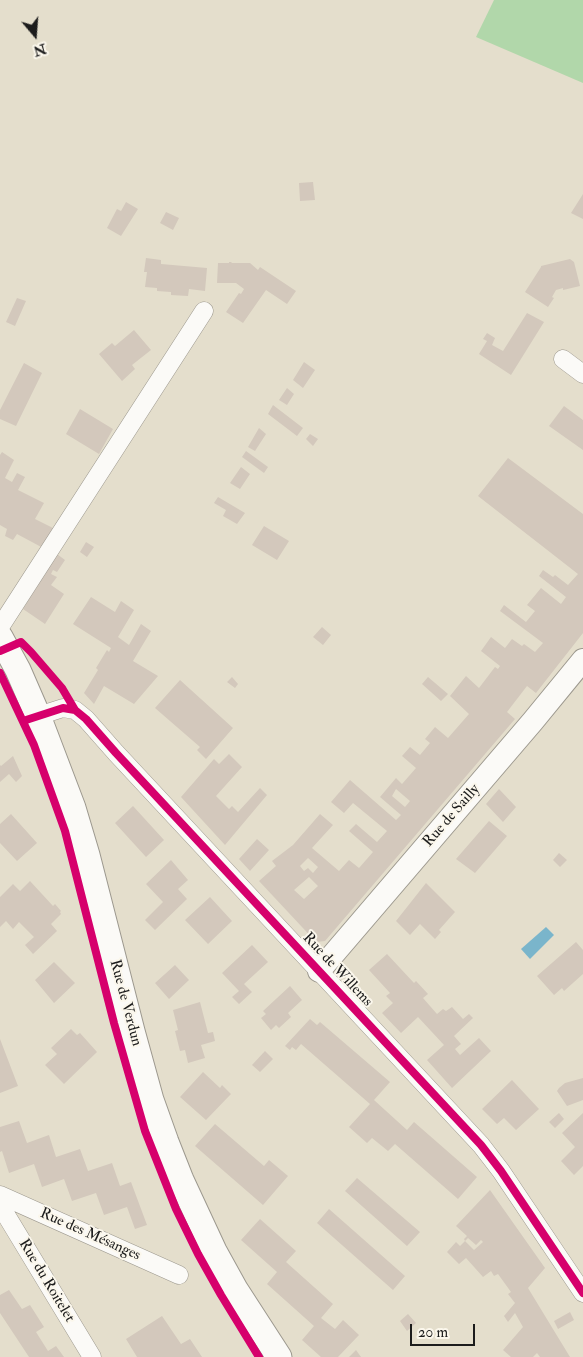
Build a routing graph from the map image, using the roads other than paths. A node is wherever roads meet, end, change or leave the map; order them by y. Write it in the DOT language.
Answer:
graph roads {
  1 [pos="204,311"];
  2 [pos="563,359"];
  3 [pos="583,374"];
  4 [pos="0,627"];
  5 [pos="0,636"];
  6 [pos="583,660"];
  7 [pos="38,716"];
  8 [pos="319,971"];
  9 [pos="0,1195"];
  10 [pos="0,1205"];
  11 [pos="179,1276"];
  12 [pos="583,1293"];
  13 [pos="92,1357"];
  14 [pos="279,1357"];
  1 -- 4 [label="street"];
  2 -- 3 [label="street"];
  5 -- 7 [label="main road, Rue de Verdun"];
  6 -- 8 [label="street, Rue de Sailly"];
  7 -- 8 [label="street, Rue de Willems"];
  7 -- 14 [label="main road, Rue de Verdun"];
  8 -- 12 [label="street, Rue de Willems"];
  9 -- 11 [label="street, Rue des Mésanges"];
  10 -- 13 [label="street, Rue du Roitelet"];
}
